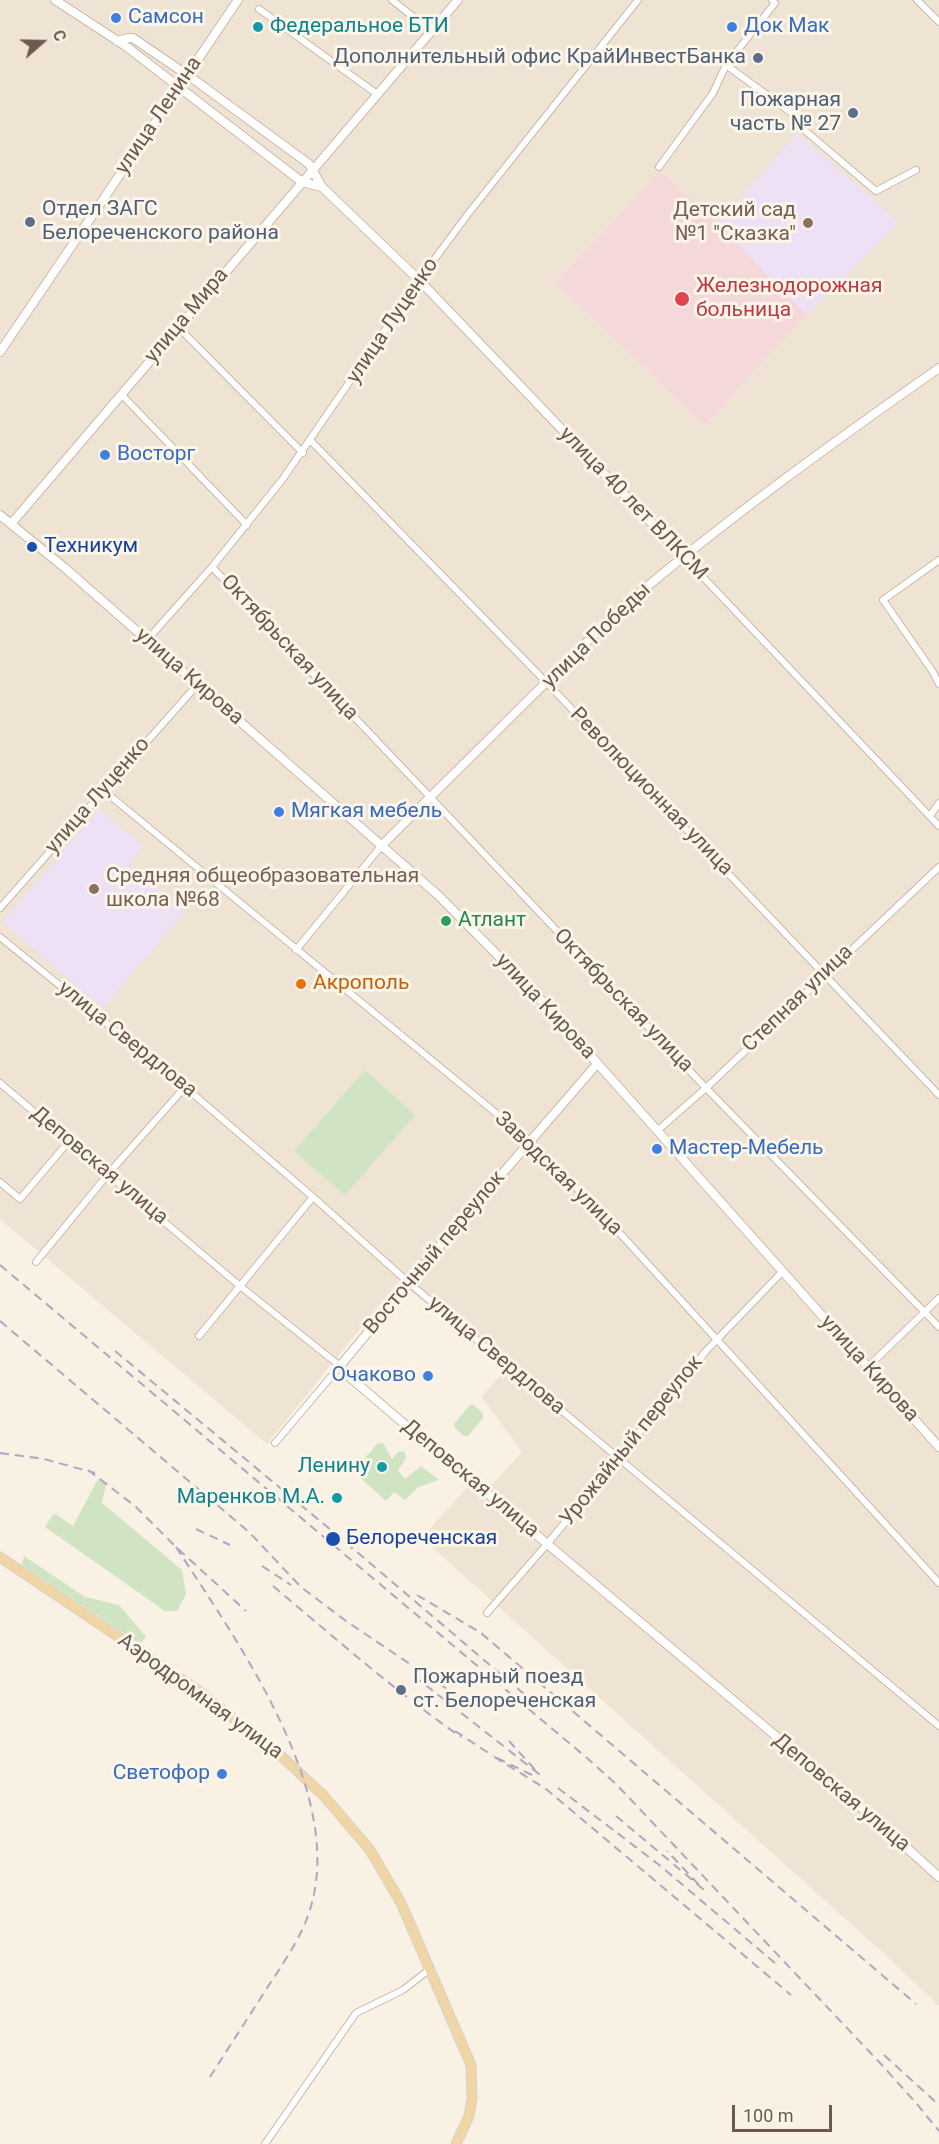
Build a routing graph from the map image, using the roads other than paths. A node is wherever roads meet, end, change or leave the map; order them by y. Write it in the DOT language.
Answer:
graph roads {
  1 [pos="55,0"];
  2 [pos="238,0"];
  3 [pos="392,0"];
  4 [pos="458,0"];
  5 [pos="638,0"];
  6 [pos="771,0"];
  7 [pos="917,0"];
  8 [pos="259,9"];
  9 [pos="939,22"];
  10 [pos="431,31"];
  11 [pos="117,41"];
  12 [pos="726,65"];
  13 [pos="187,75"];
  14 [pos="178,88"];
  15 [pos="377,94"];
  16 [pos="659,166"];
  17 [pos="313,169"];
  18 [pos="916,170"];
  19 [pos="302,182"];
  20 [pos="322,187"];
  21 [pos="420,281"];
  22 [pos="178,327"];
  23 [pos="0,352"];
  24 [pos="939,368"];
  25 [pos="121,394"];
  26 [pos="311,441"];
  27 [pos="303,453"];
  28 [pos="0,515"];
  29 [pos="11,524"];
  30 [pos="247,525"];
  31 [pos="684,557"];
  32 [pos="939,560"];
  33 [pos="212,567"];
  34 [pos="147,640"];
  35 [pos="936,670"];
  36 [pos="547,683"];
  37 [pos="939,684"];
  38 [pos="197,685"];
  39 [pos="103,790"];
  40 [pos="430,797"];
  41 [pos="939,802"];
  42 [pos="930,816"];
  43 [pos="939,826"];
  44 [pos="382,845"];
  45 [pos="939,867"];
  46 [pos="0,908"];
  47 [pos="0,938"];
  48 [pos="296,950"];
  49 [pos="824,974"];
  50 [pos="597,1064"];
  51 [pos="0,1083"];
  52 [pos="185,1087"];
  53 [pos="706,1088"];
  54 [pos="939,1095"];
  55 [pos="657,1131"];
  56 [pos="69,1141"];
  57 [pos="530,1141"];
  58 [pos="108,1173"];
  59 [pos="0,1182"];
  60 [pos="314,1197"];
  61 [pos="36,1262"];
  62 [pos="782,1272"];
  63 [pos="409,1284"];
  64 [pos="240,1286"];
  65 [pos="939,1298"];
  66 [pos="925,1312"];
  67 [pos="939,1327"];
  68 [pos="199,1336"];
  69 [pos="716,1340"];
  70 [pos="340,1366"];
  71 [pos="868,1366"];
  72 [pos="275,1443"];
  73 [pos="939,1447"];
  74 [pos="619,1458"];
  75 [pos="548,1543"];
  76 [pos="0,1557"];
  77 [pos="939,1582"];
  78 [pos="487,1614"];
  79 [pos="939,1726"];
  80 [pos="939,1877"];
  81 [pos="430,1969"];
  82 [pos="265,2144"];
  83 [pos="456,2144"];
  1 -- 11 [label="street, улица 40 лет ВЛКСМ"];
  2 -- 13 [label="street, улица Ленина"];
  3 -- 10 [label="street"];
  4 -- 10 [label="street, улица Мира"];
  5 -- 21 [label="street, улица Луценко"];
  6 -- 12 [label="street"];
  7 -- 9 [label="street"];
  8 -- 15 [label="street"];
  10 -- 15 [label="street, улица Мира"];
  11 -- 13 [label="street, улица 40 лет ВЛКСМ"];
  11 -- 14 [label="street, улица 40 лет ВЛКСМ"];
  12 -- 16 [label="street"];
  12 -- 18 [label="street"];
  13 -- 14 [label="street, улица Ленина"];
  13 -- 17 [label="street, улица 40 лет ВЛКСМ"];
  14 -- 19 [label="street, улица 40 лет ВЛКСМ"];
  14 -- 23 [label="street, улица Ленина"];
  15 -- 17 [label="street, улица Мира"];
  17 -- 19 [label="street, улица Мира"];
  17 -- 20 [label="street, улица 40 лет ВЛКСМ"];
  19 -- 20 [label="street, улица 40 лет ВЛКСМ"];
  19 -- 22 [label="street, улица Мира"];
  20 -- 21 [label="street, улица 40 лет ВЛКСМ"];
  21 -- 26 [label="street, улица Луценко"];
  21 -- 31 [label="street, улица 40 лет ВЛКСМ"];
  22 -- 25 [label="street, улица Мира"];
  22 -- 27 [label="street"];
  24 -- 31 [label="street, улица Победы"];
  25 -- 29 [label="street, улица Мира"];
  25 -- 30 [label="street"];
  26 -- 27 [label="street, улица Луценко"];
  26 -- 36 [label="street, Революционная улица"];
  27 -- 30 [label="street, улица Луценко"];
  28 -- 29 [label="street, улица Кирова"];
  29 -- 34 [label="street, улица Кирова"];
  30 -- 33 [label="street, улица Луценко"];
  31 -- 36 [label="street, улица Победы"];
  31 -- 42 [label="street, улица 40 лет ВЛКСМ"];
  32 -- 35 [label="street"];
  33 -- 34 [label="street, улица Луценко"];
  33 -- 40 [label="street, Октябрьская улица"];
  34 -- 38 [label="street, улица Кирова"];
  35 -- 37 [label="street"];
  36 -- 40 [label="street, улица Победы"];
  36 -- 49 [label="street, Революционная улица"];
  38 -- 39 [label="street, улица Луценко"];
  38 -- 44 [label="street, улица Кирова"];
  39 -- 46 [label="street, улица Луценко"];
  39 -- 48 [label="street, Заводская улица"];
  40 -- 44 [label="street, улица Победы"];
  40 -- 53 [label="street, Октябрьская улица"];
  41 -- 42 [label="street"];
  42 -- 43 [label="street, улица 40 лет ВЛКСМ"];
  44 -- 48 [label="street, улица Победы"];
  44 -- 50 [label="street, улица Кирова"];
  45 -- 49 [label="street, Степная улица"];
  47 -- 52 [label="street, улица Свердлова"];
  48 -- 57 [label="street, Заводская улица"];
  49 -- 53 [label="street, Степная улица"];
  49 -- 54 [label="street, Революционная улица"];
  50 -- 55 [label="street, улица Кирова"];
  50 -- 57 [label="street, Восточный переулок"];
  51 -- 56 [label="street, Деповская улица"];
  52 -- 58 [label="street"];
  52 -- 60 [label="street, улица Свердлова"];
  53 -- 55 [label="street, Степная улица"];
  53 -- 66 [label="street, Октябрьская улица"];
  55 -- 62 [label="street, улица Кирова"];
  56 -- 58 [label="street, Деповская улица"];
  56 -- 59 [label="street"];
  57 -- 63 [label="street, Восточный переулок"];
  57 -- 69 [label="street, Заводская улица"];
  58 -- 61 [label="street"];
  58 -- 64 [label="street, Деповская улица"];
  60 -- 63 [label="street, улица Свердлова"];
  60 -- 64 [label="street"];
  62 -- 69 [label="street, Урожайный переулок"];
  62 -- 71 [label="street, улица Кирова"];
  63 -- 70 [label="street, Восточный переулок"];
  63 -- 74 [label="street, улица Свердлова"];
  64 -- 68 [label="street"];
  64 -- 70 [label="street, Деповская улица"];
  65 -- 66 [label="street"];
  66 -- 67 [label="street, Октябрьская улица"];
  66 -- 71 [label="street"];
  69 -- 74 [label="street, Урожайный переулок"];
  69 -- 77 [label="street, Заводская улица"];
  70 -- 72 [label="street, Восточный переулок"];
  70 -- 75 [label="street, Деповская улица"];
  71 -- 73 [label="street, улица Кирова"];
  74 -- 75 [label="street, Урожайный переулок"];
  74 -- 79 [label="street, улица Свердлова"];
  75 -- 78 [label="street, Урожайный переулок"];
  75 -- 80 [label="street, Деповская улица"];
  76 -- 81 [label="main road, Аэродромная улица"];
  81 -- 82 [label="street"];
  81 -- 83 [label="main road, Аэродромная улица"];
}
